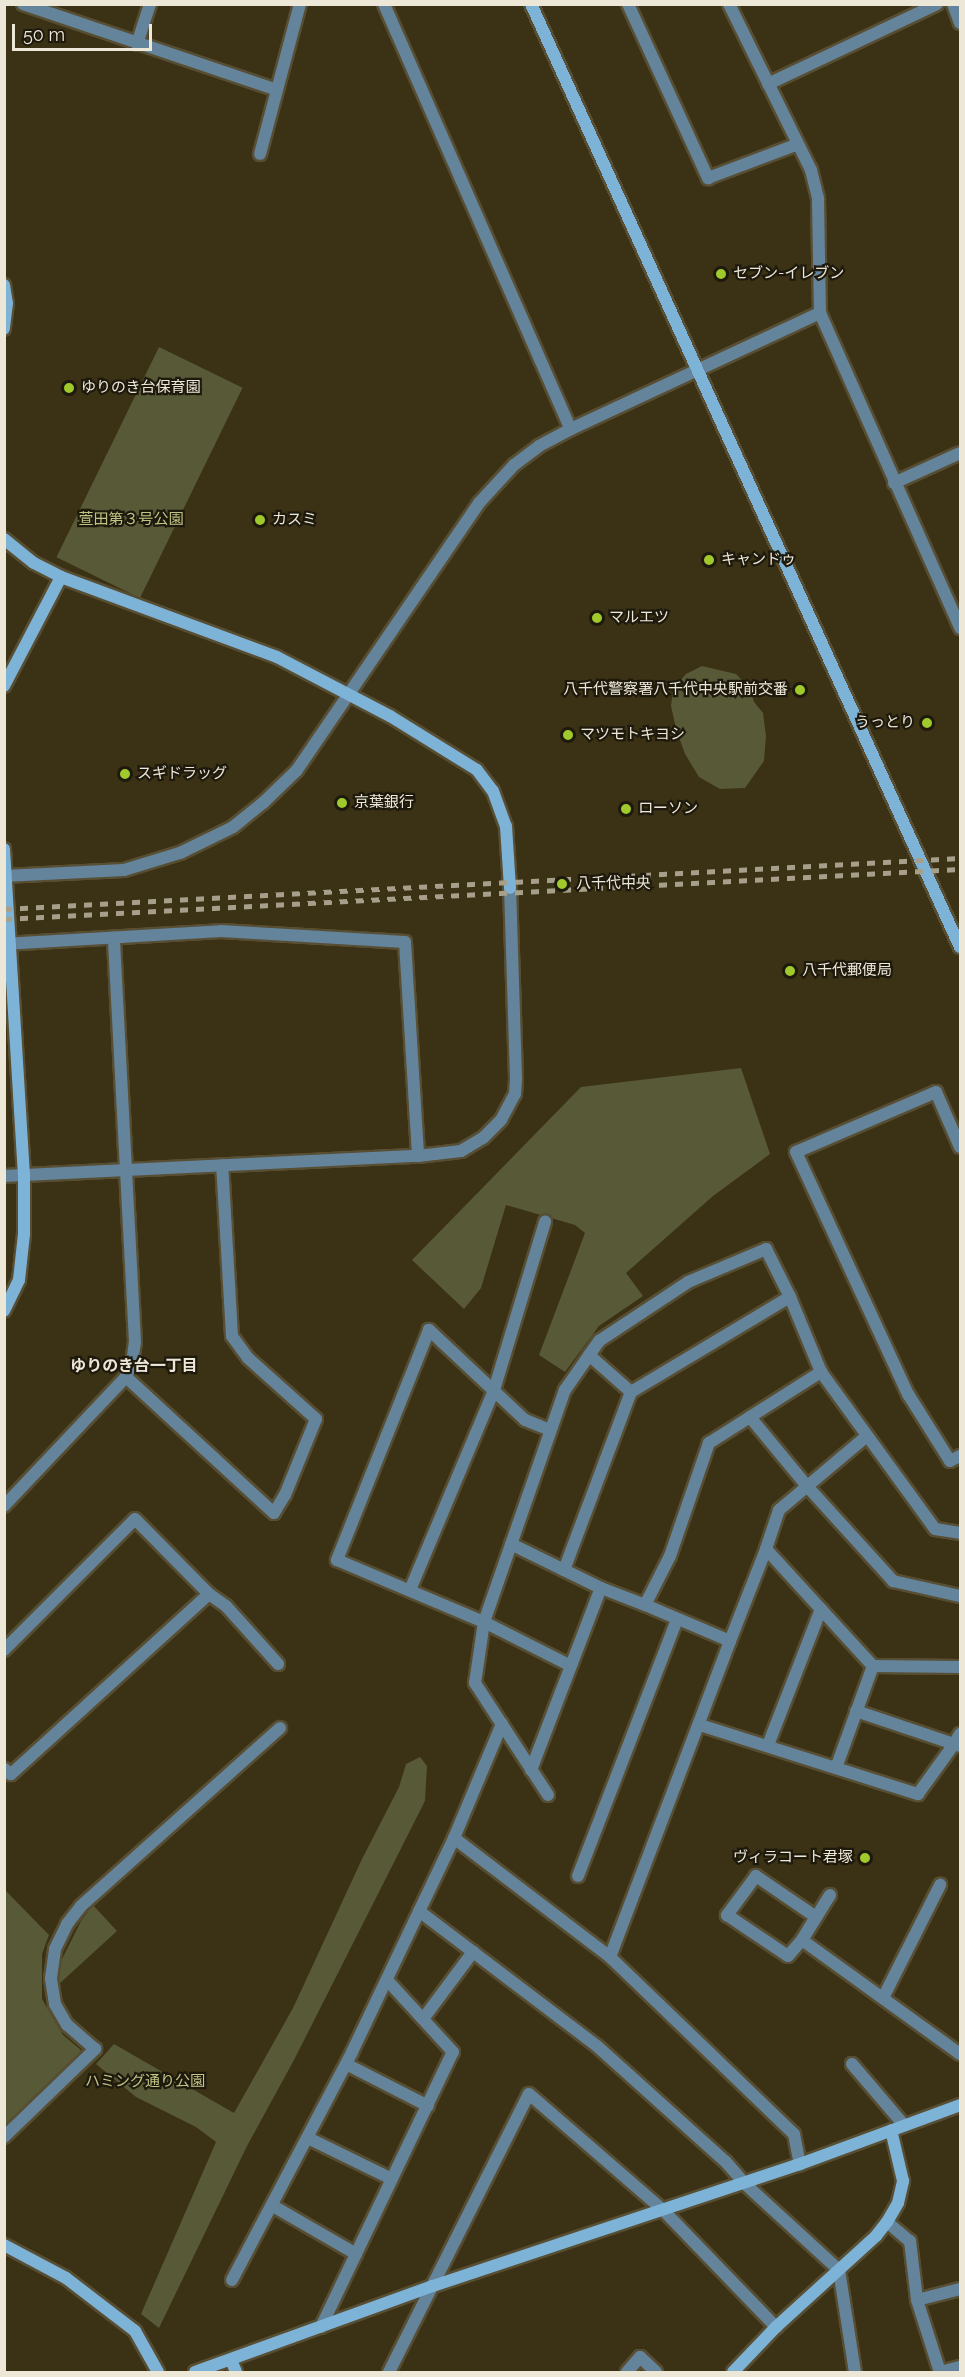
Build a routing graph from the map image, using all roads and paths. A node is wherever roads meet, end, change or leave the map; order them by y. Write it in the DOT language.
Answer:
graph roads {
  1 [pos="23,4"];
  2 [pos="150,4"];
  3 [pos="300,4"];
  4 [pos="384,4"];
  5 [pos="531,4"];
  6 [pos="628,4"];
  7 [pos="729,4"];
  8 [pos="937,4"];
  9 [pos="953,4"];
  10 [pos="960,23"];
  11 [pos="137,44"];
  12 [pos="768,84"];
  13 [pos="277,90"];
  14 [pos="798,144"];
  15 [pos="260,154"];
  16 [pos="4,285"];
  17 [pos="820,313"];
  18 [pos="4,329"];
  19 [pos="698,371"];
  20 [pos="571,429"];
  21 [pos="960,453"];
  22 [pos="894,483"];
  23 [pos="4,539"];
  24 [pos="61,577"];
  25 [pos="960,628"];
  26 [pos="4,686"];
  27 [pos="347,695"];
  28 [pos="4,849"];
  29 [pos="5,876"];
  30 [pos="114,938"];
  31 [pos="7,944"];
  32 [pos="960,947"];
  33 [pos="960,1147"];
  34 [pos="418,1156"];
  35 [pos="222,1165"];
  36 [pos="127,1170"];
  37 [pos="24,1175"];
  38 [pos="4,1176"];
  39 [pos="545,1222"];
  40 [pos="790,1297"];
  41 [pos="4,1311"];
  42 [pos="589,1355"];
  43 [pos="821,1372"];
  44 [pos="126,1377"];
  45 [pos="494,1390"];
  46 [pos="631,1392"];
  47 [pos="750,1417"];
  48 [pos="550,1431"];
  49 [pos="867,1437"];
  50 [pos="960,1456"];
  51 [pos="806,1485"];
  52 [pos="5,1504"];
  53 [pos="960,1533"];
  54 [pos="511,1544"];
  55 [pos="766,1549"];
  56 [pos="564,1570"];
  57 [pos="601,1588"];
  58 [pos="410,1590"];
  59 [pos="209,1594"];
  60 [pos="960,1596"];
  61 [pos="645,1605"];
  62 [pos="821,1609"];
  63 [pos="677,1619"];
  64 [pos="484,1622"];
  65 [pos="730,1641"];
  66 [pos="4,1650"];
  67 [pos="278,1664"];
  68 [pos="571,1666"];
  69 [pos="873,1666"];
  70 [pos="960,1667"];
  71 [pos="856,1711"];
  72 [pos="502,1724"];
  73 [pos="700,1725"];
  74 [pos="280,1728"];
  75 [pos="958,1741"];
  76 [pos="768,1745"];
  77 [pos="836,1768"];
  78 [pos="4,1769"];
  79 [pos="531,1770"];
  80 [pos="548,1795"];
  81 [pos="454,1838"];
  82 [pos="579,1876"];
  83 [pos="940,1885"];
  84 [pos="830,1895"];
  85 [pos="419,1911"];
  86 [pos="802,1940"];
  87 [pos="473,1952"];
  88 [pos="610,1957"];
  89 [pos="387,1980"];
  90 [pos="883,1998"];
  91 [pos="423,2019"];
  92 [pos="960,2054"];
  93 [pos="346,2064"];
  94 [pos="852,2064"];
  95 [pos="960,2105"];
  96 [pos="428,2106"];
  97 [pos="904,2125"];
  98 [pos="891,2130"];
  99 [pos="4,2136"];
  100 [pos="308,2138"];
  101 [pos="801,2164"];
  102 [pos="392,2179"];
  103 [pos="744,2183"];
  104 [pos="273,2206"];
  105 [pos="663,2210"];
  106 [pos="887,2222"];
  107 [pos="4,2245"];
  108 [pos="356,2254"];
  109 [pos="839,2270"];
  110 [pos="232,2280"];
  111 [pos="433,2286"];
  112 [pos="960,2289"];
  113 [pos="917,2300"];
  114 [pos="321,2327"];
  115 [pos="776,2327"];
  116 [pos="231,2360"];
  117 [pos="960,2367"];
  118 [pos="940,2372"];
  119 [pos="158,2373"];
  120 [pos="195,2373"];
  121 [pos="236,2373"];
  122 [pos="388,2373"];
  123 [pos="627,2373"];
  124 [pos="656,2373"];
  125 [pos="733,2373"];
  126 [pos="855,2373"];
  1 -- 11 [label="street"];
  2 -- 11 [label="street"];
  3 -- 13 [label="street"];
  4 -- 20 [label="street"];
  5 -- 19 [label="street"];
  6 -- 14 [label="street"];
  7 -- 12 [label="street"];
  8 -- 12 [label="street"];
  9 -- 10 [label="street"];
  11 -- 13 [label="street"];
  12 -- 14 [label="street"];
  13 -- 15 [label="street"];
  14 -- 17 [label="street"];
  16 -- 18 [label="street"];
  17 -- 19 [label="street"];
  17 -- 22 [label="street"];
  19 -- 20 [label="street"];
  19 -- 32 [label="street"];
  20 -- 27 [label="street"];
  21 -- 22 [label="street"];
  22 -- 25 [label="street"];
  23 -- 24 [label="street"];
  24 -- 26 [label="street"];
  24 -- 27 [label="street"];
  27 -- 29 [label="street"];
  27 -- 34 [label="street"];
  28 -- 29 [label="street"];
  29 -- 31 [label="street"];
  30 -- 31 [label="street"];
  30 -- 34 [label="street"];
  30 -- 36 [label="street"];
  31 -- 37 [label="street"];
  33 -- 50 [label="street"];
  34 -- 35 [label="street"];
  35 -- 36 [label="street"];
  35 -- 44 [label="street"];
  36 -- 37 [label="street"];
  36 -- 44 [label="street"];
  37 -- 38 [label="street"];
  37 -- 41 [label="street"];
  39 -- 45 [label="street"];
  40 -- 42 [label="street"];
  40 -- 43 [label="street"];
  40 -- 46 [label="street"];
  42 -- 46 [label="street"];
  42 -- 48 [label="street"];
  43 -- 47 [label="street"];
  43 -- 49 [label="street"];
  44 -- 52 [label="street"];
  45 -- 48 [label="street"];
  45 -- 58 [label="street"];
  45 -- 58 [label="street"];
  46 -- 56 [label="street"];
  47 -- 51 [label="street"];
  47 -- 61 [label="street"];
  48 -- 54 [label="street"];
  49 -- 51 [label="street"];
  49 -- 53 [label="street"];
  51 -- 55 [label="street"];
  51 -- 60 [label="street"];
  54 -- 56 [label="street"];
  54 -- 64 [label="street"];
  55 -- 62 [label="street"];
  55 -- 65 [label="street"];
  56 -- 57 [label="street"];
  57 -- 61 [label="street"];
  57 -- 68 [label="street"];
  58 -- 64 [label="street"];
  59 -- 66 [label="street"];
  59 -- 67 [label="street"];
  59 -- 78 [label="street"];
  61 -- 63 [label="street"];
  62 -- 69 [label="street"];
  62 -- 76 [label="street"];
  63 -- 65 [label="street"];
  63 -- 82 [label="street"];
  64 -- 68 [label="street"];
  64 -- 72 [label="street"];
  65 -- 73 [label="street"];
  68 -- 79 [label="street"];
  69 -- 70 [label="street"];
  69 -- 71 [label="street"];
  71 -- 75 [label="street"];
  71 -- 77 [label="street"];
  72 -- 79 [label="street"];
  72 -- 81 [label="street"];
  73 -- 76 [label="street"];
  73 -- 88 [label="street"];
  74 -- 99 [label="street"];
  75 -- 77 [label="street"];
  76 -- 77 [label="street"];
  79 -- 80 [label="street"];
  81 -- 85 [label="street"];
  81 -- 88 [label="street"];
  83 -- 90 [label="street"];
  84 -- 86 [label="street"];
  85 -- 87 [label="street"];
  85 -- 89 [label="street"];
  86 -- 86 [label="street"];
  86 -- 90 [label="street"];
  87 -- 91 [label="street"];
  87 -- 103 [label="street"];
  88 -- 101 [label="street"];
  89 -- 91 [label="street"];
  89 -- 93 [label="street"];
  90 -- 92 [label="street"];
  91 -- 96 [label="street"];
  93 -- 96 [label="street"];
  93 -- 100 [label="street"];
  94 -- 97 [label="street"];
  95 -- 97 [label="street"];
  96 -- 102 [label="street"];
  97 -- 98 [label="street"];
  98 -- 101 [label="street"];
  98 -- 106 [label="street"];
  100 -- 102 [label="street"];
  100 -- 104 [label="street"];
  101 -- 103 [label="street"];
  102 -- 108 [label="street"];
  103 -- 105 [label="street"];
  103 -- 109 [label="street"];
  104 -- 108 [label="street"];
  104 -- 110 [label="street"];
  105 -- 111 [label="street"];
  105 -- 111 [label="street"];
  105 -- 115 [label="street"];
  106 -- 109 [label="street"];
  106 -- 113 [label="street"];
  107 -- 119 [label="street"];
  108 -- 114 [label="street"];
  109 -- 115 [label="street"];
  109 -- 126 [label="street"];
  111 -- 114 [label="street"];
  111 -- 122 [label="street"];
  112 -- 113 [label="street"];
  113 -- 118 [label="street"];
  114 -- 116 [label="street"];
  115 -- 125 [label="street"];
  116 -- 120 [label="street"];
  116 -- 121 [label="street"];
  117 -- 118 [label="street"];
  123 -- 124 [label="street"];
}
